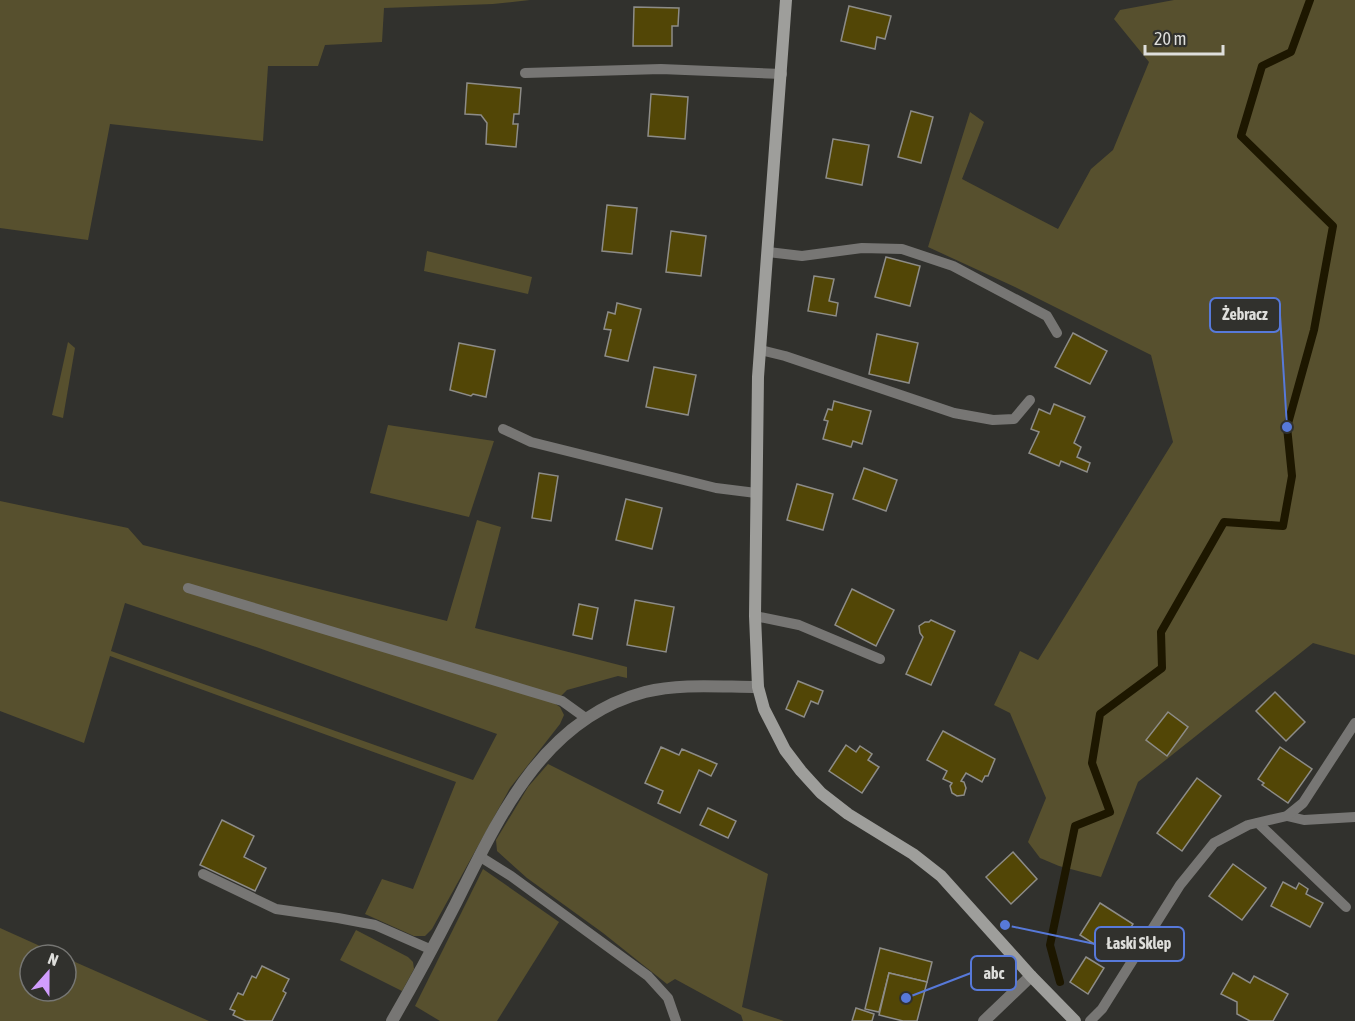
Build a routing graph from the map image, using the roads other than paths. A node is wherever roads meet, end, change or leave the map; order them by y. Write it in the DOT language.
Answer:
graph roads {
  1 [pos="786,0"];
  2 [pos="525,73"];
  3 [pos="782,74"];
  4 [pos="768,252"];
  5 [pos="1057,333"];
  6 [pos="760,350"];
  7 [pos="1030,400"];
  8 [pos="503,429"];
  9 [pos="756,494"];
  10 [pos="188,588"];
  11 [pos="755,616"];
  12 [pos="880,659"];
  13 [pos="758,687"];
  14 [pos="586,719"];
  15 [pos="1355,723"];
  16 [pos="1287,816"];
  17 [pos="1355,817"];
  18 [pos="1258,823"];
  19 [pos="479,856"];
  20 [pos="202,874"];
  21 [pos="1346,907"];
  22 [pos="432,950"];
  23 [pos="1031,976"];
  24 [pos="392,1021"];
  25 [pos="676,1021"];
  26 [pos="984,1021"];
  27 [pos="1075,1021"];
  28 [pos="1090,1021"];
  1 -- 3 [label="street"];
  2 -- 3 [label="lane"];
  3 -- 4 [label="street"];
  4 -- 5 [label="lane"];
  4 -- 6 [label="street"];
  6 -- 7 [label="lane"];
  6 -- 9 [label="street"];
  8 -- 9 [label="lane"];
  9 -- 11 [label="street"];
  10 -- 14 [label="lane"];
  11 -- 12 [label="lane"];
  11 -- 13 [label="street"];
  13 -- 14 [label="street"];
  13 -- 23 [label="street"];
  14 -- 19 [label="street"];
  15 -- 16 [label="lane"];
  16 -- 17 [label="lane"];
  16 -- 18 [label="lane"];
  18 -- 21 [label="lane"];
  18 -- 28 [label="lane"];
  19 -- 22 [label="street"];
  19 -- 25 [label="lane"];
  20 -- 22 [label="lane"];
  22 -- 24 [label="street"];
  23 -- 26 [label="street"];
  23 -- 27 [label="street"];
}
